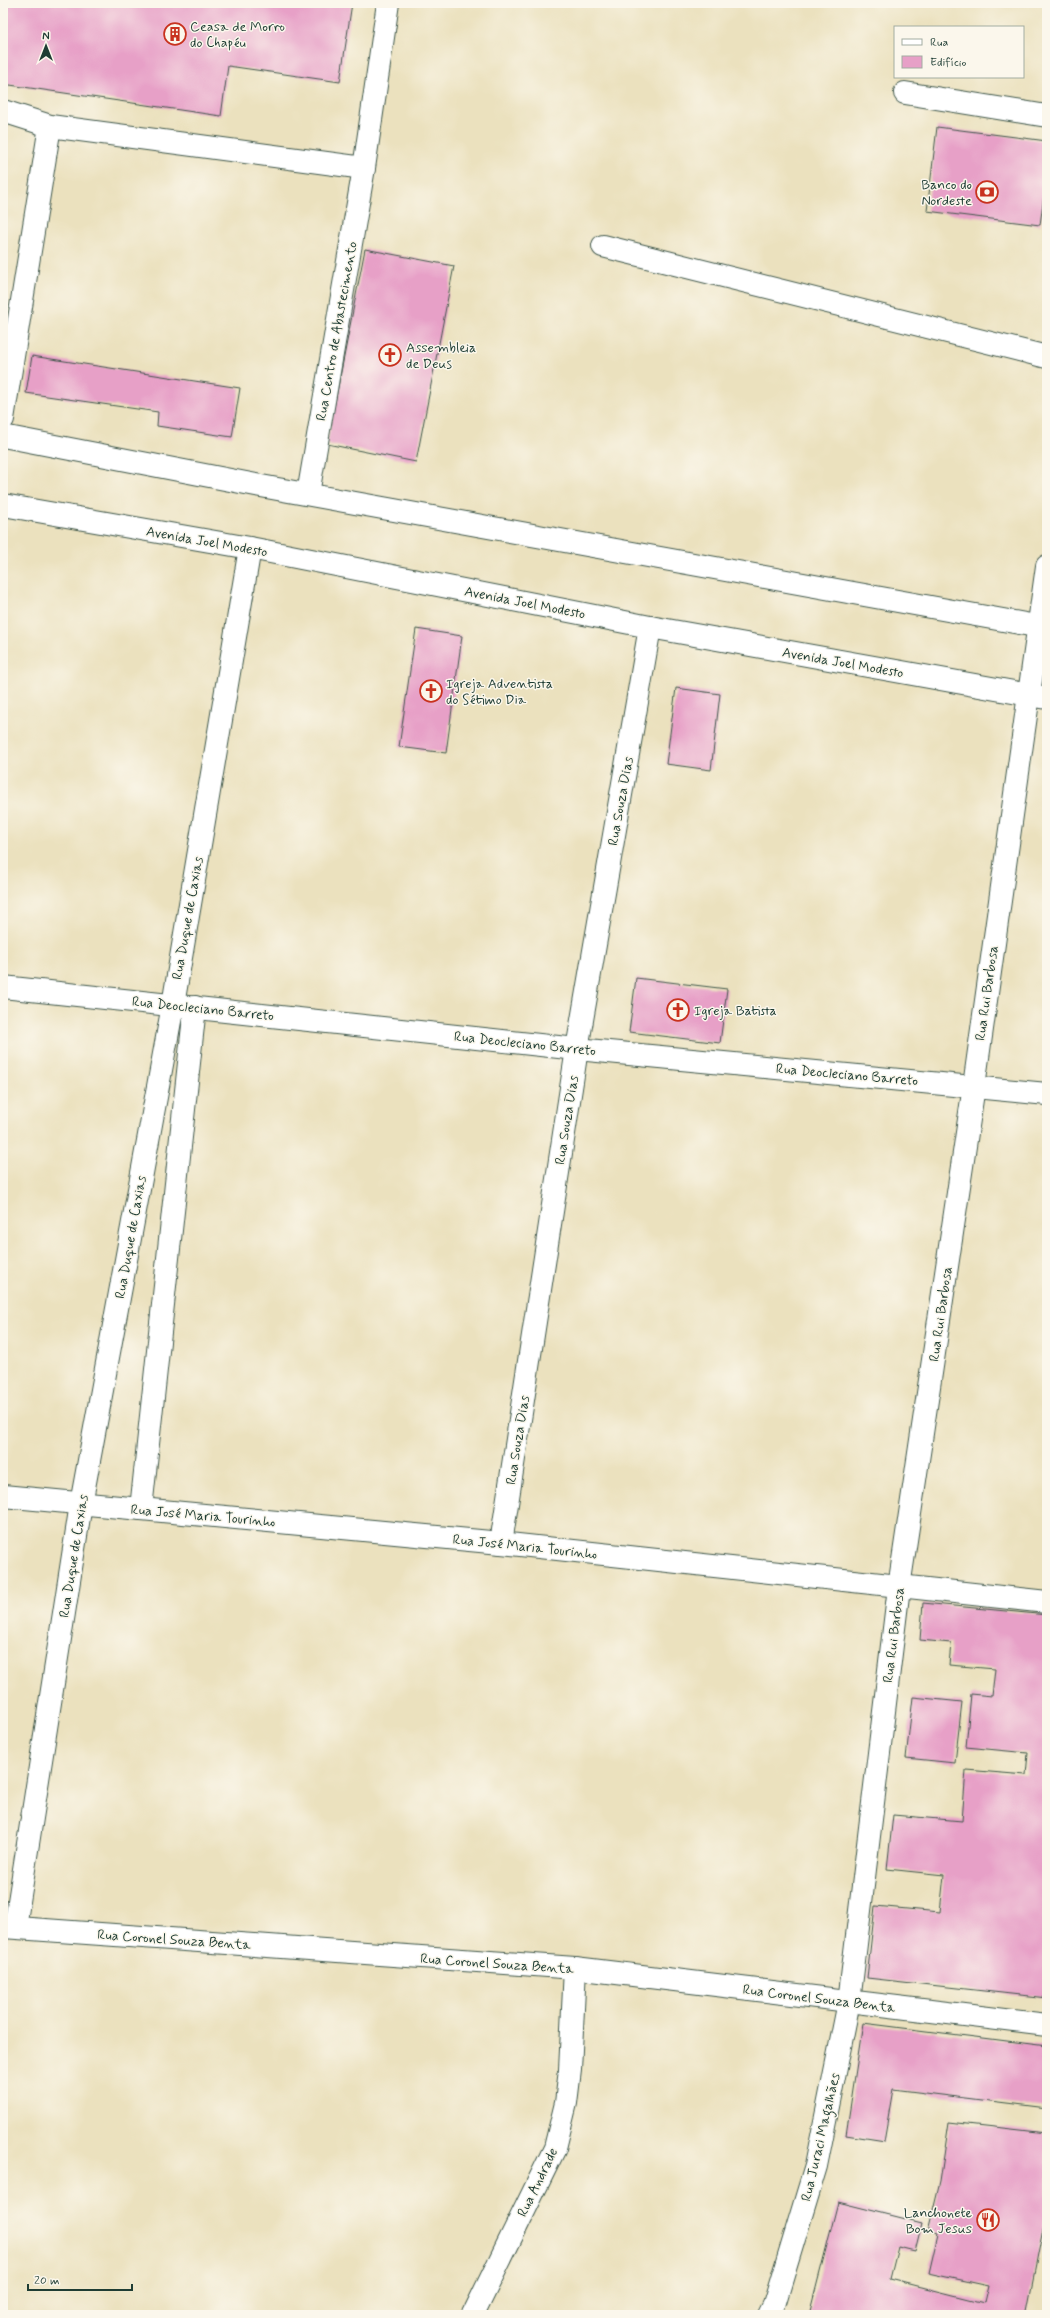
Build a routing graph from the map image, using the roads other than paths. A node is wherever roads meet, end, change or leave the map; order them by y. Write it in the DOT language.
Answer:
graph roads {
  1 [pos="388,3"];
  2 [pos="905,93"];
  3 [pos="3,110"];
  4 [pos="1047,116"];
  5 [pos="50,126"];
  6 [pos="364,168"];
  7 [pos="602,246"];
  8 [pos="1047,357"];
  9 [pos="3,419"];
  10 [pos="3,436"];
  11 [pos="308,494"];
  12 [pos="3,505"];
  13 [pos="250,548"];
  14 [pos="1047,566"];
  15 [pos="650,627"];
  16 [pos="1043,628"];
  17 [pos="1037,697"];
  18 [pos="3,987"];
  19 [pos="172,1005"];
  20 [pos="195,1007"];
  21 [pos="577,1049"];
  22 [pos="974,1086"];
  23 [pos="1047,1094"];
  24 [pos="3,1496"];
  25 [pos="81,1504"];
  26 [pos="141,1510"];
  27 [pos="501,1543"];
  28 [pos="899,1587"];
  29 [pos="1047,1602"];
  30 [pos="9,1927"];
  31 [pos="575,1968"];
  32 [pos="849,2002"];
  33 [pos="1047,2025"];
  34 [pos="772,2312"];
  35 [pos="473,2315"];
  1 -- 6 [label="street, Rua Centro de Abastecimento"];
  2 -- 4 [label="street"];
  3 -- 5 [label="street"];
  5 -- 6 [label="street"];
  5 -- 9 [label="street"];
  6 -- 11 [label="street, Rua Centro de Abastecimento"];
  7 -- 8 [label="street"];
  10 -- 11 [label="street"];
  11 -- 16 [label="street"];
  12 -- 13 [label="street, Avenida Joel Modesto"];
  13 -- 15 [label="street, Avenida Joel Modesto"];
  13 -- 19 [label="street, Rua Duque de Caxias"];
  14 -- 16 [label="street, Rua Rui Barbosa"];
  15 -- 17 [label="street, Avenida Joel Modesto"];
  15 -- 21 [label="street, Rua Souza Dias"];
  16 -- 17 [label="street, Rua Rui Barbosa"];
  17 -- 22 [label="street, Rua Rui Barbosa"];
  18 -- 19 [label="street, Rua Deocleciano Barreto"];
  19 -- 20 [label="street, Rua Deocleciano Barreto"];
  19 -- 25 [label="street, Rua Duque de Caxias"];
  20 -- 21 [label="street, Rua Deocleciano Barreto"];
  20 -- 26 [label="street"];
  21 -- 22 [label="street, Rua Deocleciano Barreto"];
  21 -- 27 [label="street, Rua Souza Dias"];
  22 -- 23 [label="street, Rua Deocleciano Barreto"];
  22 -- 28 [label="street, Rua Rui Barbosa"];
  24 -- 25 [label="street, Rua José Maria Tourinho"];
  25 -- 26 [label="street, Rua José Maria Tourinho"];
  25 -- 30 [label="street, Rua Duque de Caxias"];
  26 -- 27 [label="street, Rua José Maria Tourinho"];
  27 -- 28 [label="street, Rua José Maria Tourinho"];
  28 -- 29 [label="street, Rua José Maria Tourinho"];
  28 -- 32 [label="street, Rua Rui Barbosa"];
  30 -- 31 [label="street, Rua Coronel Souza Benta"];
  31 -- 32 [label="street, Rua Coronel Souza Benta"];
  31 -- 35 [label="street, Rua Andrade"];
  32 -- 33 [label="street, Rua Coronel Souza Benta"];
  32 -- 34 [label="street, Rua Juraci Magalhães"];
}
